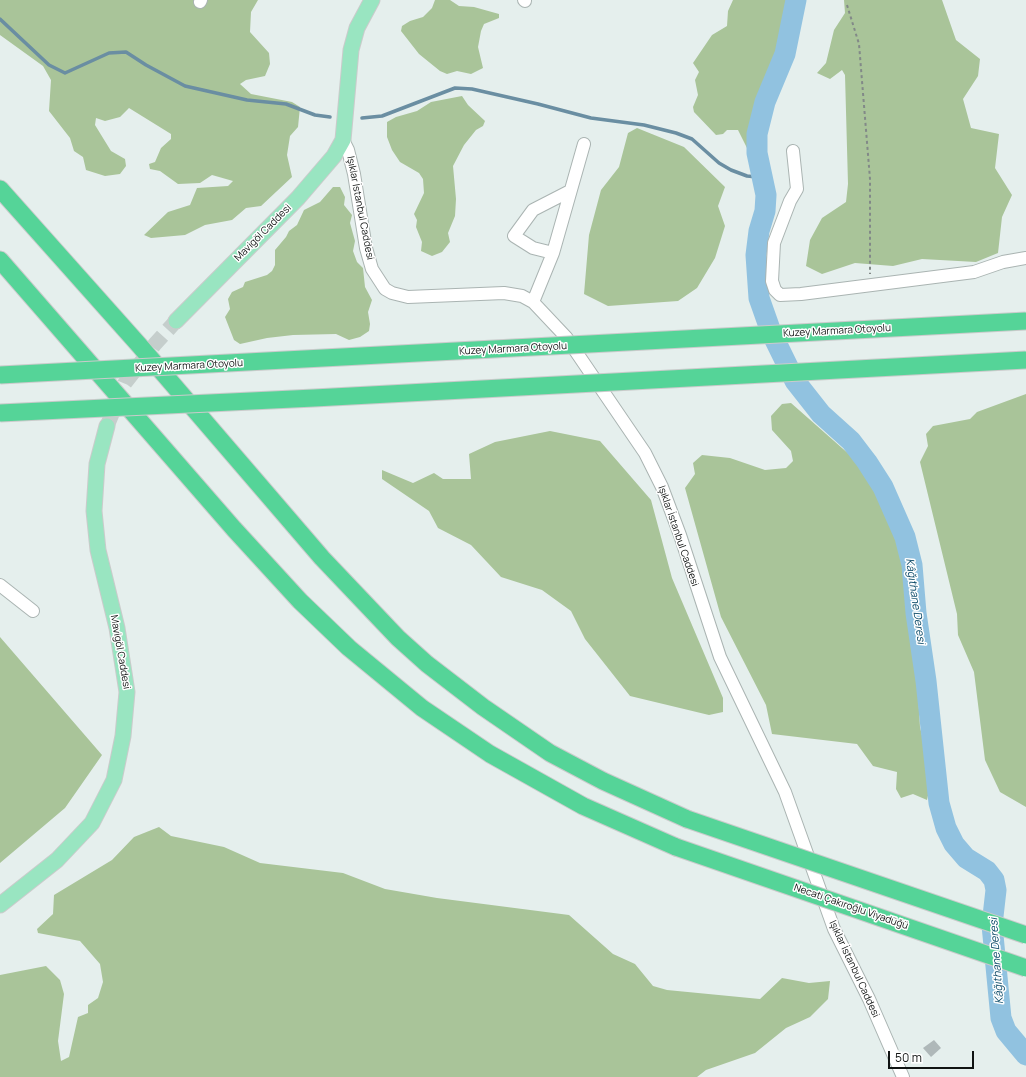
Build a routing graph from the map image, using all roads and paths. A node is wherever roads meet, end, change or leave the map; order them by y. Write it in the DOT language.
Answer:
graph roads {
  1 [pos="372,0"];
  2 [pos="847,6"];
  3 [pos="343,140"];
  4 [pos="584,144"];
  5 [pos="793,151"];
  6 [pos="0,189"];
  7 [pos="570,191"];
  8 [pos="553,252"];
  9 [pos="1026,258"];
  10 [pos="0,260"];
  11 [pos="870,285"];
  12 [pos="533,302"];
  13 [pos="176,321"];
  14 [pos="1026,321"];
  15 [pos="1026,360"];
  16 [pos="0,375"];
  17 [pos="0,413"];
  18 [pos="107,426"];
  19 [pos="0,584"];
  20 [pos="33,611"];
  21 [pos="0,905"];
  22 [pos="1026,935"];
  23 [pos="1026,968"];
  24 [pos="903,1077"];
  1 -- 3 [label="main road"];
  2 -- 11 [label="path"];
  3 -- 12 [label="street, Işıklar İstanbul Caddesi"];
  3 -- 13 [label="main road, Mavigöl Caddesi"];
  4 -- 7 [label="street"];
  5 -- 11 [label="street"];
  6 -- 22 [label="highway, bridge"];
  7 -- 8 [label="street"];
  7 -- 8 [label="street"];
  8 -- 12 [label="street"];
  9 -- 11 [label="street"];
  10 -- 23 [label="highway, Necati Çakıroğlu Viyadüğü, bridge"];
  12 -- 24 [label="street, Işıklar İstanbul Caddesi"];
  14 -- 16 [label="highway, Kuzey Marmara Otoyolu, bridge"];
  15 -- 17 [label="highway, bridge"];
  18 -- 21 [label="main road, Mavigöl Caddesi"];
  19 -- 20 [label="street"];
}
